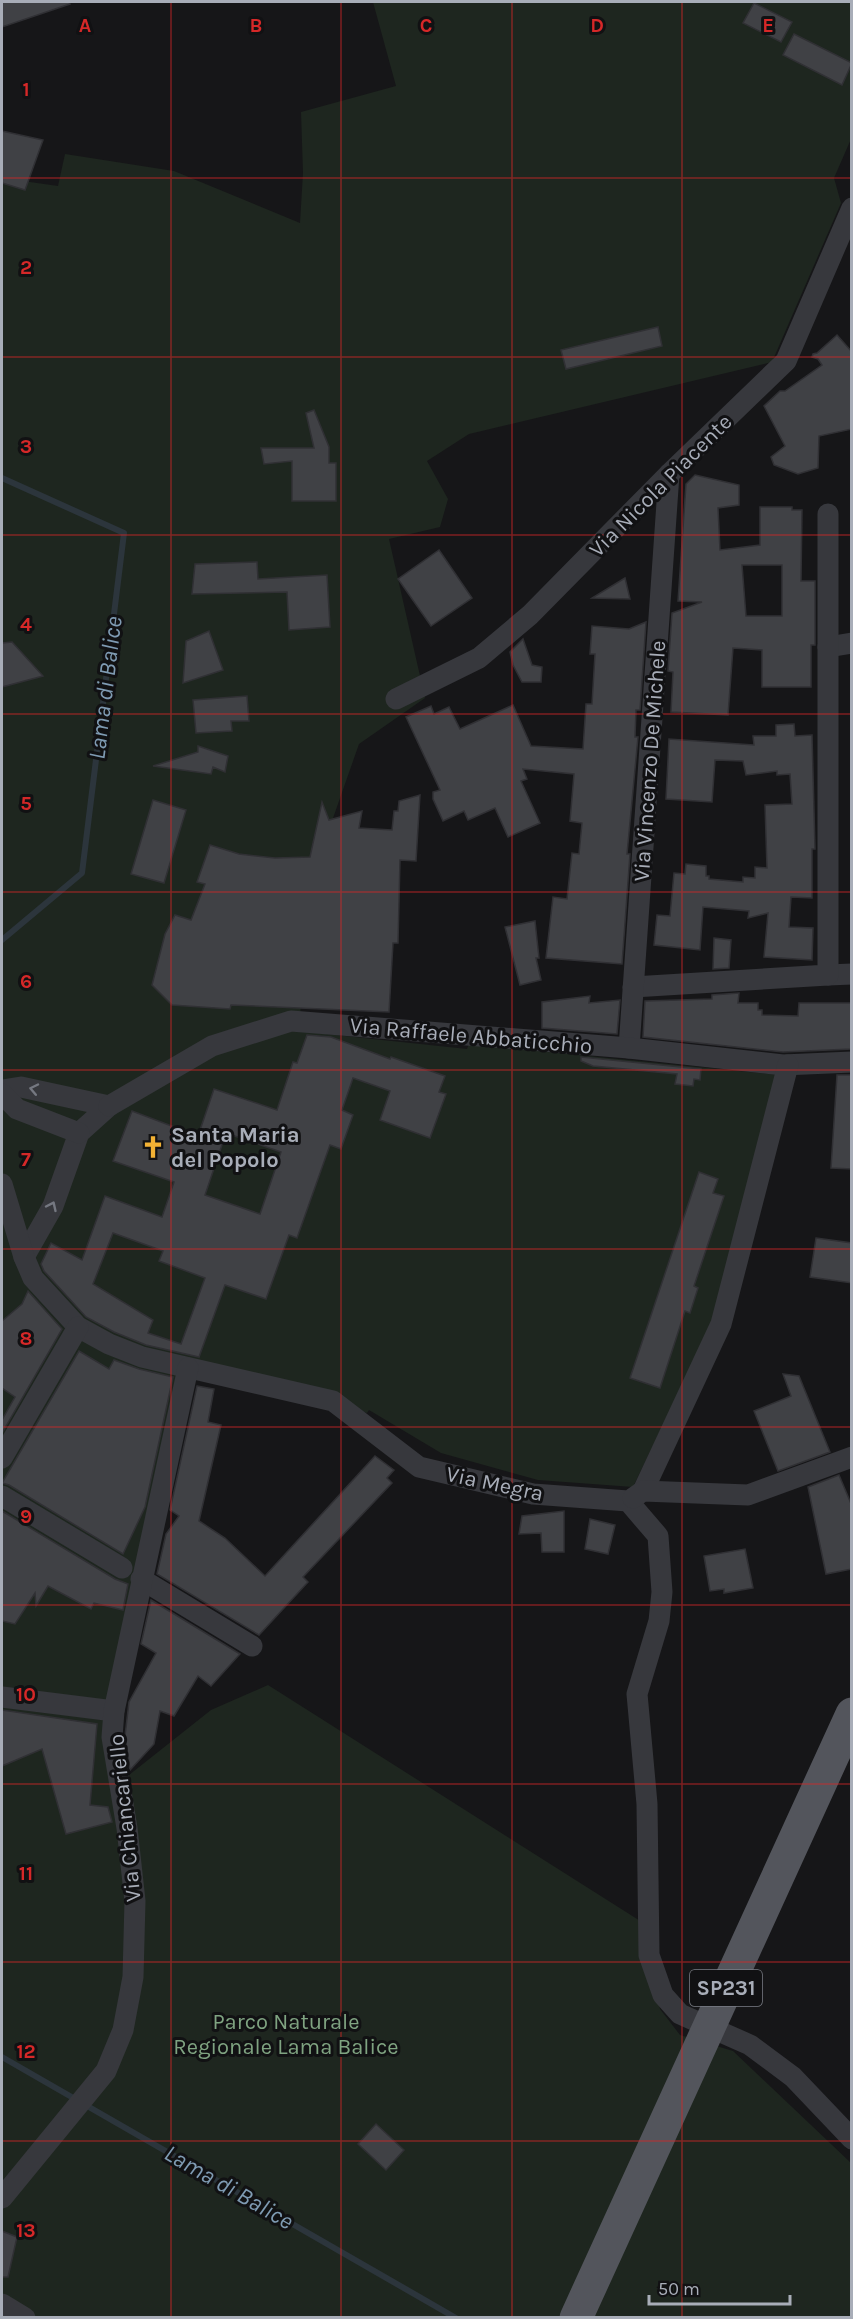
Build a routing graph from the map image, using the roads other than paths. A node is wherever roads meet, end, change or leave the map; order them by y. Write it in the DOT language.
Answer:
graph roads {
  1 [pos="852,208"];
  2 [pos="669,474"];
  3 [pos="828,514"];
  4 [pos="852,643"];
  5 [pos="828,647"];
  6 [pos="396,699"];
  7 [pos="852,974"];
  8 [pos="828,975"];
  9 [pos="633,987"];
  10 [pos="629,1048"];
  11 [pos="852,1062"];
  12 [pos="788,1065"];
  13 [pos="2,1092"];
  14 [pos="109,1106"];
  15 [pos="79,1133"];
  16 [pos="2,1184"];
  17 [pos="24,1257"];
  18 [pos="78,1328"];
  19 [pos="188,1368"];
  20 [pos="852,1457"];
  21 [pos="2,1458"];
  22 [pos="2,1496"];
  23 [pos="635,1496"];
  24 [pos="122,1568"];
  25 [pos="141,1580"];
  26 [pos="252,1646"];
  27 [pos="2,1697"];
  28 [pos="114,1711"];
  29 [pos="852,1714"];
  30 [pos="852,2139"];
  31 [pos="2,2198"];
  32 [pos="2,2304"];
  33 [pos="25,2318"];
  34 [pos="576,2318"];
  1 -- 2 [label="street, Via Nicola Piacente"];
  2 -- 6 [label="street, Via Nicola Piacente"];
  2 -- 9 [label="street, Via Vincenzo De Michele"];
  3 -- 5 [label="street"];
  4 -- 5 [label="street"];
  5 -- 8 [label="street"];
  7 -- 8 [label="street"];
  8 -- 9 [label="street"];
  9 -- 10 [label="street, Via Vincenzo De Michele"];
  10 -- 12 [label="street, Via Raffaele Abbaticchio"];
  10 -- 14 [label="street, Via Raffaele Abbaticchio"];
  11 -- 12 [label="street, Via Raffaele Abbaticchio"];
  12 -- 23 [label="street"];
  14 -- 13 [label="street, one-way"];
  13 -- 15 [label="street"];
  14 -- 15 [label="street, Via Raffaele Abbaticchio"];
  17 -- 15 [label="street, one-way"];
  16 -- 17 [label="street, Via Megra"];
  17 -- 18 [label="street, Via Megra"];
  18 -- 19 [label="street, Via Megra"];
  18 -- 21 [label="street"];
  19 -- 23 [label="street, Via Megra"];
  19 -- 25 [label="street, Via Chiancariello"];
  20 -- 23 [label="street, Via Megra"];
  22 -- 24 [label="street"];
  23 -- 30 [label="street"];
  25 -- 26 [label="street"];
  25 -- 28 [label="street, Via Chiancariello"];
  27 -- 28 [label="street"];
  28 -- 31 [label="street, Via Chiancariello"];
  29 -- 34 [label="main road, SP231"];
  32 -- 33 [label="street"];
}
